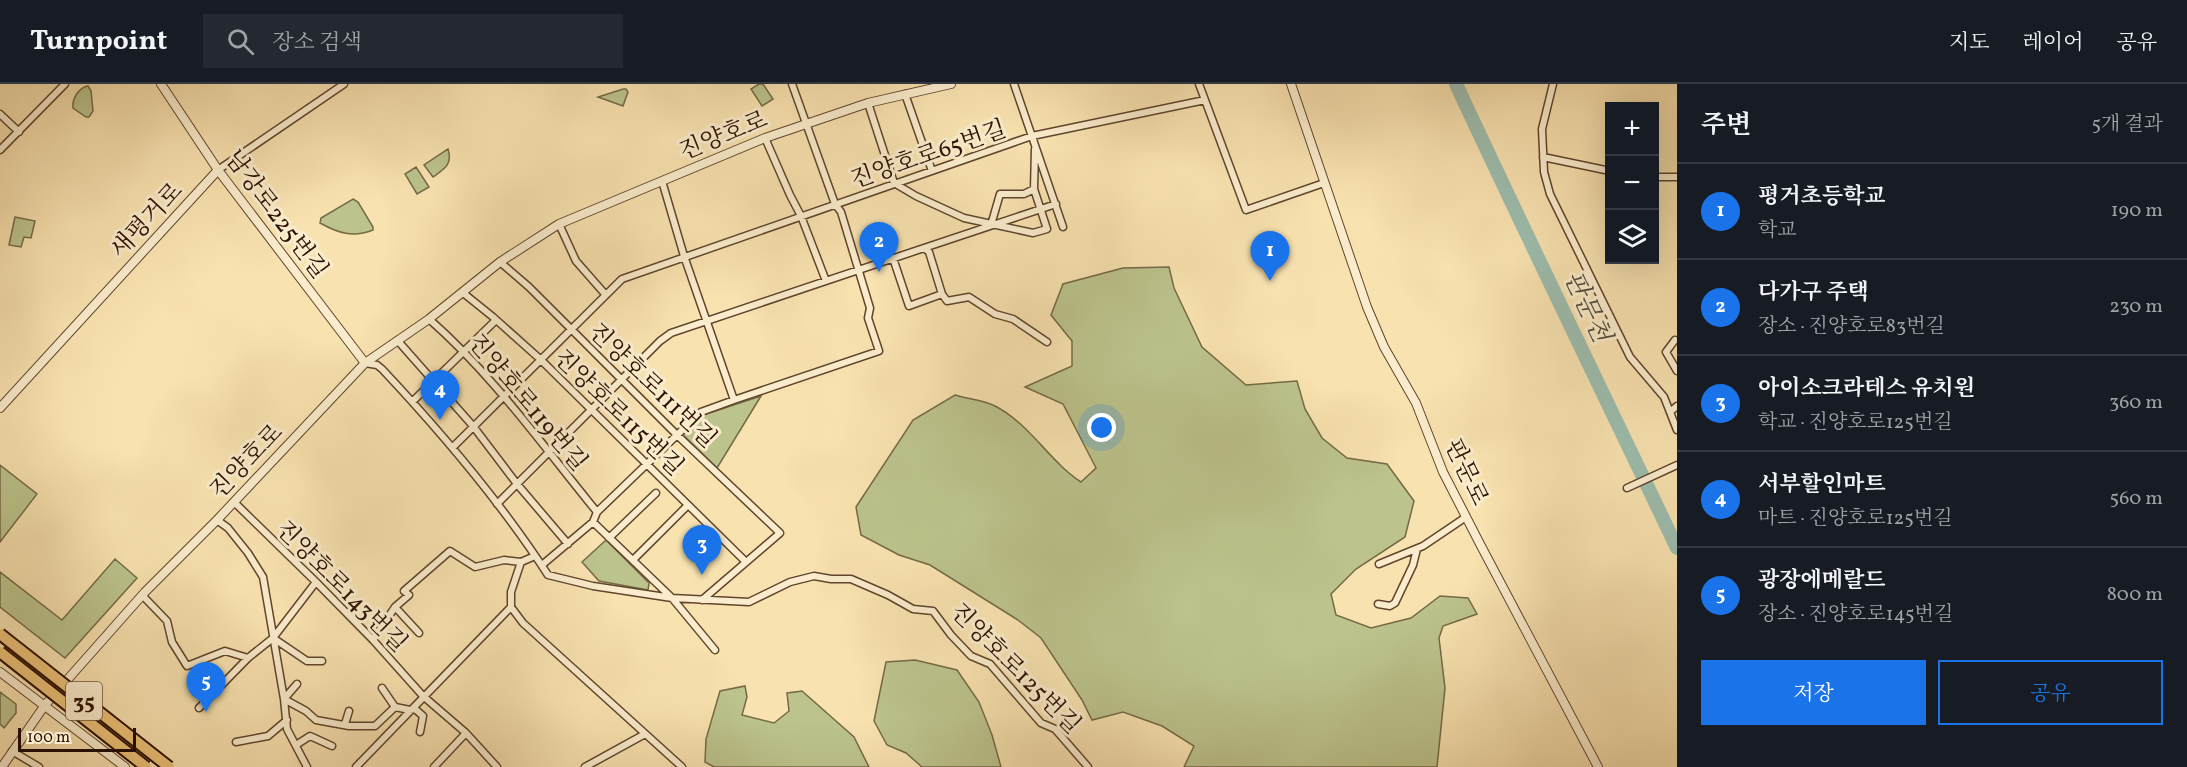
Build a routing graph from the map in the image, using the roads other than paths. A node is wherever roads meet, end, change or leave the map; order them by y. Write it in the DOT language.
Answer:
graph roads {
  1 [pos="65,84"];
  2 [pos="161,84"];
  3 [pos="344,84"];
  4 [pos="792,84"];
  5 [pos="951,84"];
  6 [pos="1014,84"];
  7 [pos="1199,84"];
  8 [pos="1291,84"];
  9 [pos="1553,84"];
  10 [pos="905,94"];
  11 [pos="1205,100"];
  12 [pos="868,103"];
  13 [pos="0,114"];
  14 [pos="806,122"];
  15 [pos="19,132"];
  16 [pos="1032,136"];
  17 [pos="765,138"];
  18 [pos="1035,146"];
  19 [pos="0,150"];
  20 [pos="1543,157"];
  21 [pos="218,170"];
  22 [pos="1605,170"];
  23 [pos="932,171"];
  24 [pos="1659,177"];
  25 [pos="1677,177"];
  26 [pos="662,181"];
  27 [pos="894,183"];
  28 [pos="1324,183"];
  29 [pos="1034,189"];
  30 [pos="835,204"];
  31 [pos="1056,204"];
  32 [pos="1041,208"];
  33 [pos="801,216"];
  34 [pos="559,224"];
  35 [pos="991,225"];
  36 [pos="1063,227"];
  37 [pos="1033,233"];
  38 [pos="1033,243"];
  39 [pos="924,248"];
  40 [pos="684,256"];
  41 [pos="893,258"];
  42 [pos="500,262"];
  43 [pos="859,270"];
  44 [pos="826,281"];
  45 [pos="462,292"];
  46 [pos="605,294"];
  47 [pos="942,294"];
  48 [pos="429,319"];
  49 [pos="496,320"];
  50 [pos="706,320"];
  51 [pos="570,329"];
  52 [pos="1675,340"];
  53 [pos="398,341"];
  54 [pos="1047,342"];
  55 [pos="464,351"];
  56 [pos="540,359"];
  57 [pos="365,363"];
  58 [pos="1677,371"];
  59 [pos="622,380"];
  60 [pos="434,381"];
  61 [pos="504,396"];
  62 [pos="734,399"];
  63 [pos="413,401"];
  64 [pos="1677,406"];
  65 [pos="0,408"];
  66 [pos="592,411"];
  67 [pos="1670,412"];
  68 [pos="473,426"];
  69 [pos="1677,430"];
  70 [pos="677,435"];
  71 [pos="453,447"];
  72 [pos="548,452"];
  73 [pos="647,465"];
  74 [pos="1677,465"];
  75 [pos="517,484"];
  76 [pos="1627,488"];
  77 [pos="656,493"];
  78 [pos="234,502"];
  79 [pos="497,504"];
  80 [pos="688,505"];
  81 [pos="597,512"];
  82 [pos="1466,517"];
  83 [pos="217,520"];
  84 [pos="593,522"];
  85 [pos="609,538"];
  86 [pos="568,544"];
  87 [pos="1417,549"];
  88 [pos="535,556"];
  89 [pos="633,561"];
  90 [pos="521,562"];
  91 [pos="746,562"];
  92 [pos="1379,564"];
  93 [pos="542,565"];
  94 [pos="316,582"];
  95 [pos="142,596"];
  96 [pos="672,598"];
  97 [pos="702,600"];
  98 [pos="1378,604"];
  99 [pos="395,607"];
  100 [pos="511,607"];
  101 [pos="419,633"];
  102 [pos="0,634"];
  103 [pos="273,638"];
  104 [pos="373,640"];
  105 [pos="715,650"];
  106 [pos="0,652"];
  107 [pos="248,658"];
  108 [pos="322,661"];
  109 [pos="0,672"];
  110 [pos="297,684"];
  111 [pos="382,688"];
  112 [pos="423,696"];
  113 [pos="284,699"];
  114 [pos="45,705"];
  115 [pos="395,707"];
  116 [pos="200,708"];
  117 [pos="410,710"];
  118 [pos="349,711"];
  119 [pos="286,720"];
  120 [pos="345,724"];
  121 [pos="420,732"];
  122 [pos="466,733"];
  123 [pos="645,734"];
  124 [pos="236,742"];
  125 [pos="296,745"];
  126 [pos="332,747"];
  127 [pos="12,751"];
  128 [pos="2,767"];
  129 [pos="39,767"];
  130 [pos="125,767"];
  131 [pos="146,767"];
  132 [pos="169,767"];
  133 [pos="307,767"];
  134 [pos="356,767"];
  135 [pos="434,767"];
  136 [pos="497,767"];
  137 [pos="585,767"];
  138 [pos="682,767"];
  139 [pos="1088,767"];
  140 [pos="1598,767"];
  1 -- 15 [label="street"];
  2 -- 21 [label="street, 남강로225번길"];
  3 -- 21 [label="street, 새평거로"];
  4 -- 14 [label="street"];
  5 -- 10 [label="street, 진양호로"];
  6 -- 16 [label="street, 진양호로65번길"];
  7 -- 11 [label="street"];
  8 -- 28 [label="street, 판문로"];
  9 -- 20 [label="street"];
  10 -- 12 [label="street, 진양호로"];
  10 -- 23 [label="street"];
  11 -- 16 [label="street"];
  11 -- 28 [label="street"];
  12 -- 14 [label="street, 진양호로"];
  12 -- 27 [label="street"];
  13 -- 15 [label="street"];
  14 -- 17 [label="street, 진양호로"];
  14 -- 30 [label="street"];
  15 -- 19 [label="street"];
  16 -- 18 [label="street, 진양호로65번길"];
  16 -- 23 [label="street, 진양호로65번길"];
  17 -- 26 [label="street, 진양호로"];
  17 -- 33 [label="street"];
  18 -- 29 [label="street, 진양호로65번길"];
  18 -- 31 [label="street, 진양호로65번길"];
  20 -- 22 [label="street"];
  20 -- 67 [label="street"];
  21 -- 57 [label="street, 남강로225번길"];
  21 -- 65 [label="street, 새평거로"];
  23 -- 27 [label="street, 진양호로65번길"];
  24 -- 25 [label="street"];
  26 -- 34 [label="street, 진양호로"];
  26 -- 40 [label="street"];
  27 -- 30 [label="street, 진양호로65번길"];
  27 -- 35 [label="street"];
  28 -- 82 [label="street, 판문로"];
  29 -- 32 [label="street, 진양호로65번길"];
  29 -- 35 [label="street"];
  30 -- 33 [label="street, 진양호로65번길"];
  30 -- 43 [label="street"];
  31 -- 32 [label="street"];
  31 -- 36 [label="street, 진양호로65번길"];
  32 -- 35 [label="street"];
  32 -- 37 [label="street"];
  33 -- 40 [label="street, 진양호로65번길"];
  33 -- 44 [label="street"];
  34 -- 42 [label="street, 진양호로"];
  34 -- 46 [label="street"];
  35 -- 37 [label="street"];
  35 -- 39 [label="street"];
  37 -- 38 [label="street"];
  39 -- 41 [label="street"];
  39 -- 47 [label="street"];
  40 -- 46 [label="street, 진양호로65번길"];
  40 -- 50 [label="street"];
  41 -- 43 [label="street"];
  41 -- 47 [label="street"];
  42 -- 45 [label="street, 진양호로"];
  42 -- 51 [label="street, 진양호로111번길"];
  43 -- 44 [label="street"];
  43 -- 62 [label="street"];
  44 -- 50 [label="street"];
  45 -- 48 [label="street, 진양호로"];
  45 -- 49 [label="street, 진양호로115번길"];
  46 -- 51 [label="street, 진양호로65번길"];
  47 -- 54 [label="street"];
  48 -- 53 [label="street, 진양호로"];
  48 -- 55 [label="street, 진양호로119번길"];
  49 -- 55 [label="street"];
  49 -- 56 [label="street, 진양호로115번길"];
  50 -- 59 [label="street"];
  50 -- 62 [label="street"];
  51 -- 56 [label="street, 진양호로65번길"];
  51 -- 59 [label="street, 진양호로111번길"];
  52 -- 58 [label="street"];
  53 -- 57 [label="street, 진양호로"];
  53 -- 60 [label="street"];
  55 -- 60 [label="street"];
  55 -- 61 [label="street, 진양호로119번길"];
  56 -- 61 [label="street, 진양호로65번길"];
  56 -- 66 [label="street, 진양호로115번길"];
  57 -- 63 [label="street, 진양호로125번길"];
  57 -- 78 [label="street, 진양호로"];
  59 -- 66 [label="street"];
  59 -- 70 [label="street, 진양호로111번길"];
  60 -- 63 [label="street"];
  60 -- 68 [label="street"];
  61 -- 68 [label="street, 진양호로65번길"];
  61 -- 72 [label="street, 진양호로119번길"];
  62 -- 70 [label="street"];
  63 -- 71 [label="street, 진양호로125번길"];
  64 -- 67 [label="street"];
  66 -- 72 [label="street"];
  66 -- 73 [label="street, 진양호로115번길"];
  67 -- 69 [label="street"];
  68 -- 71 [label="street, 진양호로65번길"];
  68 -- 75 [label="street"];
  70 -- 73 [label="street"];
  70 -- 91 [label="street, 진양호로111번길"];
  71 -- 79 [label="street, 진양호로125번길"];
  72 -- 75 [label="street"];
  72 -- 81 [label="street, 진양호로119번길"];
  73 -- 80 [label="street, 진양호로115번길"];
  73 -- 81 [label="street"];
  74 -- 76 [label="street"];
  75 -- 79 [label="street"];
  75 -- 86 [label="street"];
  77 -- 85 [label="street"];
  78 -- 83 [label="street, 진양호로"];
  78 -- 94 [label="street, 진양호로143번길"];
  79 -- 88 [label="street, 진양호로125번길"];
  80 -- 89 [label="street"];
  80 -- 91 [label="street, 진양호로115번길"];
  81 -- 84 [label="street"];
  82 -- 87 [label="street"];
  82 -- 140 [label="street, 판문로"];
  83 -- 95 [label="street, 진양호로"];
  83 -- 103 [label="street"];
  84 -- 85 [label="street"];
  84 -- 86 [label="street"];
  85 -- 89 [label="street"];
  86 -- 93 [label="street"];
  87 -- 92 [label="street"];
  87 -- 98 [label="street"];
  88 -- 90 [label="street"];
  88 -- 93 [label="street, 진양호로125번길"];
  89 -- 96 [label="street"];
  90 -- 99 [label="street"];
  90 -- 100 [label="street"];
  91 -- 97 [label="street"];
  93 -- 96 [label="street, 진양호로125번길"];
  94 -- 103 [label="street"];
  94 -- 104 [label="street, 진양호로143번길"];
  95 -- 107 [label="street"];
  95 -- 114 [label="street, 진양호로"];
  96 -- 97 [label="street, 진양호로125번길"];
  96 -- 105 [label="street"];
  97 -- 139 [label="street, 진양호로125번길"];
  99 -- 101 [label="street"];
  99 -- 104 [label="street"];
  100 -- 112 [label="street"];
  100 -- 123 [label="street"];
  102 -- 132 [label="highway, 35, bridge"];
  103 -- 107 [label="street"];
  103 -- 108 [label="street"];
  103 -- 113 [label="street"];
  104 -- 112 [label="street, 진양호로143번길"];
  106 -- 131 [label="highway, 35, bridge"];
  107 -- 116 [label="street"];
  109 -- 114 [label="street"];
  110 -- 113 [label="street"];
  111 -- 115 [label="street"];
  112 -- 117 [label="street"];
  112 -- 122 [label="street, 진양호로143번길"];
  113 -- 119 [label="street"];
  113 -- 120 [label="street"];
  114 -- 127 [label="street, 진양호로"];
  114 -- 130 [label="street"];
  115 -- 117 [label="street"];
  115 -- 120 [label="street"];
  117 -- 121 [label="street"];
  117 -- 134 [label="street"];
  118 -- 120 [label="street"];
  119 -- 124 [label="street"];
  119 -- 125 [label="street"];
  122 -- 135 [label="street"];
  122 -- 136 [label="street, 진양호로143번길"];
  123 -- 137 [label="street"];
  123 -- 138 [label="street"];
  125 -- 126 [label="street"];
  125 -- 133 [label="street"];
  127 -- 128 [label="street, 진양호로"];
  127 -- 129 [label="street"];
}
